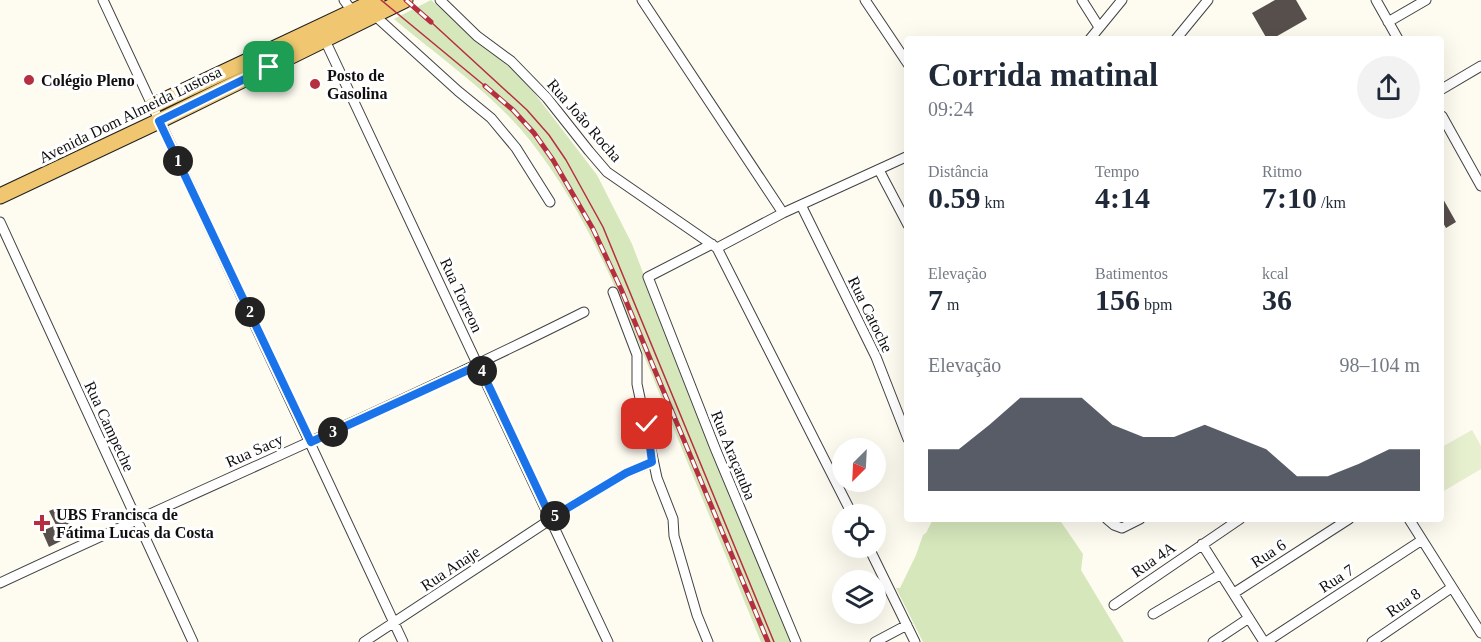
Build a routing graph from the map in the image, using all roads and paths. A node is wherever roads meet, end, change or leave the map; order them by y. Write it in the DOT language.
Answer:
graph roads {
  1 [pos="103,0"];
  2 [pos="405,0"];
  3 [pos="440,0"];
  4 [pos="642,0"];
  5 [pos="865,0"];
  6 [pos="1082,0"];
  7 [pos="1122,0"];
  8 [pos="1208,0"];
  9 [pos="1376,0"];
  10 [pos="1426,0"];
  11 [pos="362,9"];
  12 [pos="1388,22"];
  13 [pos="1099,27"];
  14 [pos="322,32"];
  15 [pos="1092,36"];
  16 [pos="1178,36"];
  17 [pos="1396,36"];
  18 [pos="904,58"];
  19 [pos="1481,66"];
  20 [pos="1444,88"];
  21 [pos="152,105"];
  22 [pos="1444,120"];
  23 [pos="159,121"];
  24 [pos="904,158"];
  25 [pos="1481,164"];
  26 [pos="879,170"];
  27 [pos="1472,170"];
  28 [pos="1481,186"];
  29 [pos="0,196"];
  30 [pos="550,202"];
  31 [pos="801,205"];
  32 [pos="783,213"];
  33 [pos="904,217"];
  34 [pos="0,222"];
  35 [pos="715,246"];
  36 [pos="613,292"];
  37 [pos="584,312"];
  38 [pos="479,365"];
  39 [pos="904,430"];
  40 [pos="311,442"];
  41 [pos="652,462"];
  42 [pos="847,504"];
  43 [pos="551,518"];
  44 [pos="136,519"];
  45 [pos="1111,522"];
  46 [pos="1135,522"];
  47 [pos="1235,522"];
  48 [pos="1344,522"];
  49 [pos="1411,522"];
  50 [pos="1422,540"];
  51 [pos="1202,544"];
  52 [pos="874,558"];
  53 [pos="1221,574"];
  54 [pos="0,583"];
  55 [pos="1451,588"];
  56 [pos="1234,593"];
  57 [pos="1114,605"];
  58 [pos="1153,614"];
  59 [pos="1249,618"];
  60 [pos="394,623"];
  61 [pos="907,625"];
  62 [pos="1481,633"];
  63 [pos="193,642"];
  64 [pos="364,642"];
  65 [pos="403,642"];
  66 [pos="608,642"];
  67 [pos="708,642"];
  68 [pos="796,642"];
  69 [pos="874,642"];
  70 [pos="915,642"];
  71 [pos="1213,642"];
  72 [pos="1265,642"];
  73 [pos="1372,642"];
  1 -- 21 [label="street"];
  2 -- 11 [label="main road, Avenida Dom Almeida Lustosa"];
  3 -- 35 [label="street, Rua João Rocha"];
  4 -- 32 [label="street"];
  5 -- 18 [label="street"];
  6 -- 13 [label="street"];
  7 -- 13 [label="street"];
  8 -- 16 [label="street"];
  9 -- 12 [label="street"];
  10 -- 12 [label="street"];
  11 -- 14 [label="main road, Avenida Dom Almeida Lustosa"];
  11 -- 30 [label="street"];
  12 -- 17 [label="street"];
  13 -- 15 [label="street"];
  14 -- 21 [label="main road, Avenida Dom Almeida Lustosa"];
  14 -- 23 [label="main road, Avenida Dom Almeida Lustosa"];
  14 -- 38 [label="street, Rua Torreon"];
  19 -- 20 [label="street"];
  21 -- 23 [label="street"];
  22 -- 27 [label="street"];
  23 -- 29 [label="main road, Avenida Dom Almeida Lustosa"];
  23 -- 40 [label="street"];
  24 -- 26 [label="street"];
  25 -- 27 [label="street"];
  26 -- 31 [label="street"];
  26 -- 33 [label="street"];
  27 -- 28 [label="street"];
  31 -- 32 [label="street"];
  31 -- 39 [label="street, Rua Catoche"];
  32 -- 35 [label="street"];
  34 -- 44 [label="street, Rua Campeche"];
  35 -- 42 [label="street, Rua João Rocha"];
  35 -- 68 [label="street, Rua Araçatuba"];
  36 -- 41 [label="street"];
  37 -- 38 [label="street, Rua Sacy"];
  38 -- 40 [label="street, Rua Sacy"];
  38 -- 43 [label="street, Rua Torreon"];
  40 -- 44 [label="street, Rua Sacy"];
  40 -- 60 [label="street"];
  41 -- 43 [label="street, Rua Anaje"];
  41 -- 67 [label="street"];
  43 -- 60 [label="street, Rua Anaje"];
  43 -- 66 [label="street, Rua Torreon"];
  44 -- 54 [label="street, Rua Sacy"];
  44 -- 63 [label="street, Rua Campeche"];
  45 -- 46 [label="street"];
  47 -- 51 [label="street, Rua 4A"];
  48 -- 56 [label="street, Rua 6"];
  49 -- 50 [label="street"];
  50 -- 55 [label="street"];
  50 -- 72 [label="street, Rua 7"];
  51 -- 53 [label="street"];
  51 -- 57 [label="street, Rua 4A"];
  52 -- 61 [label="street"];
  53 -- 56 [label="street"];
  53 -- 58 [label="street"];
  55 -- 62 [label="street"];
  55 -- 73 [label="street, Rua 8"];
  56 -- 59 [label="street"];
  59 -- 71 [label="street"];
  59 -- 72 [label="street"];
  60 -- 64 [label="street, Rua Anaje"];
  60 -- 65 [label="street"];
  61 -- 69 [label="street"];
  61 -- 70 [label="street"];
}
